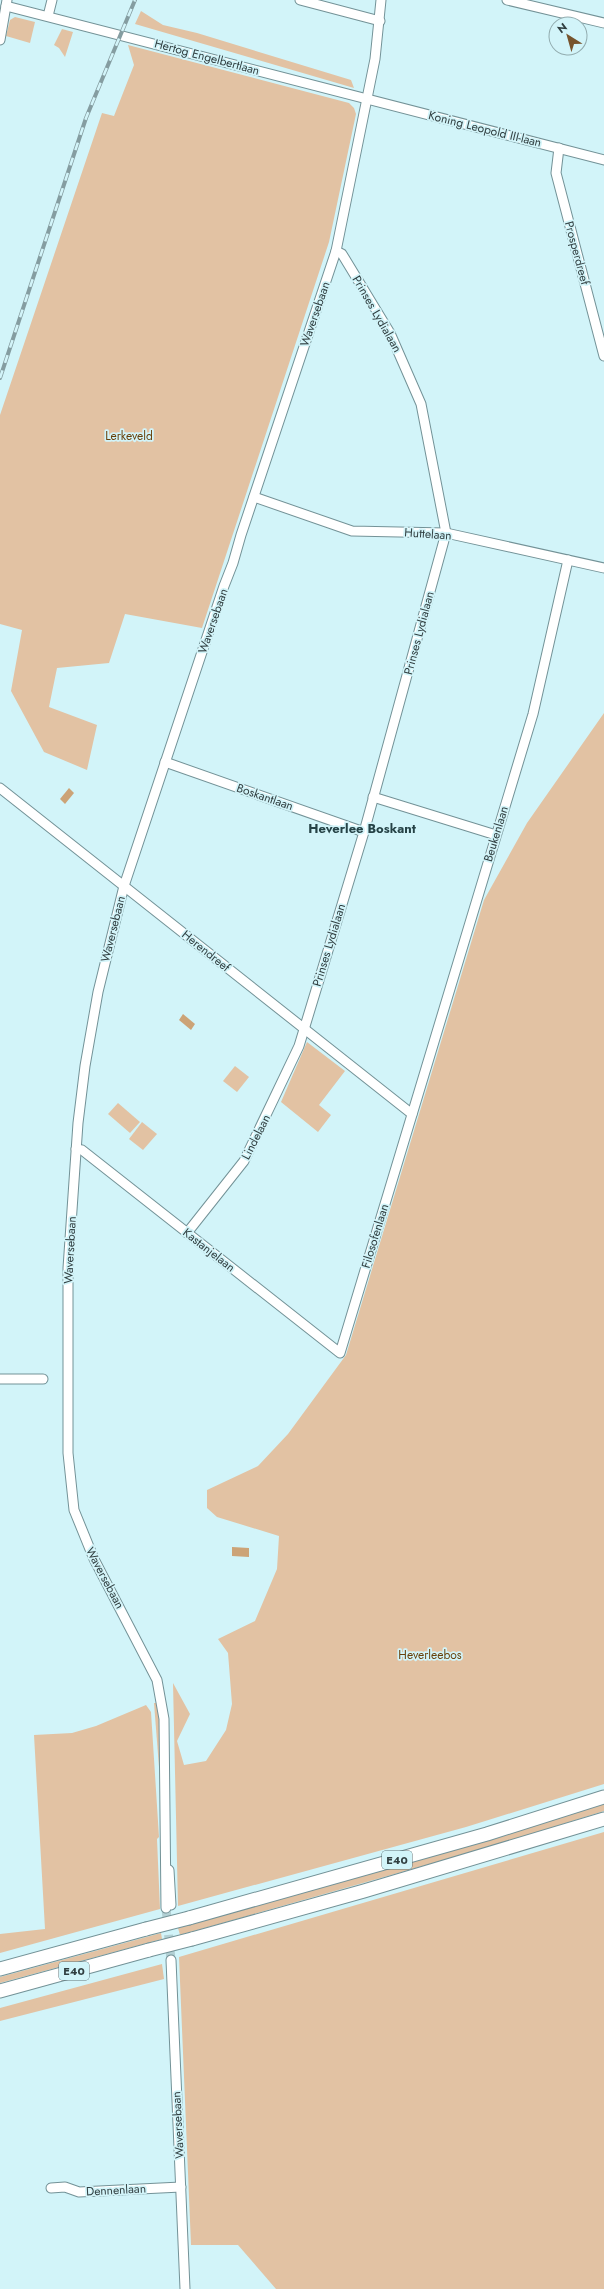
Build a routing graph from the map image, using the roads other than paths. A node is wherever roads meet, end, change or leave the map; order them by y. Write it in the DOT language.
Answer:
graph roads {
  1 [pos="52,0"];
  2 [pos="300,0"];
  3 [pos="381,0"];
  4 [pos="507,0"];
  5 [pos="7,3"];
  6 [pos="48,16"];
  7 [pos="380,21"];
  8 [pos="604,23"];
  9 [pos="0,40"];
  10 [pos="366,99"];
  11 [pos="559,148"];
  12 [pos="604,160"];
  13 [pos="336,251"];
  14 [pos="604,356"];
  15 [pos="254,497"];
  16 [pos="446,533"];
  17 [pos="568,560"];
  18 [pos="604,568"];
  19 [pos="165,762"];
  20 [pos="0,788"];
  21 [pos="374,797"];
  22 [pos="364,832"];
  23 [pos="496,835"];
  24 [pos="124,886"];
  25 [pos="304,1029"];
  26 [pos="413,1112"];
  27 [pos="76,1149"];
  28 [pos="187,1233"];
  29 [pos="340,1353"];
  30 [pos="0,1379"];
  31 [pos="43,1379"];
  32 [pos="604,1797"];
  33 [pos="604,1819"];
  34 [pos="169,1907"];
  35 [pos="170,1960"];
  36 [pos="0,1969"];
  37 [pos="0,1991"];
  38 [pos="181,2187"];
  39 [pos="51,2188"];
  40 [pos="185,2289"];
  1 -- 6 [label="street"];
  2 -- 7 [label="street"];
  3 -- 7 [label="street, Waversebaan"];
  4 -- 8 [label="street"];
  5 -- 6 [label="street, Hertog Engelbertlaan"];
  5 -- 9 [label="street"];
  6 -- 10 [label="street, Hertog Engelbertlaan"];
  7 -- 10 [label="street, Waversebaan"];
  10 -- 11 [label="street, Koning Leopold III-laan"];
  10 -- 13 [label="street, Waversebaan"];
  11 -- 12 [label="street, Koning Leopold III-laan"];
  11 -- 14 [label="street, Prosperdreef"];
  13 -- 15 [label="street, Waversebaan"];
  13 -- 16 [label="street, Prinses Lydialaan"];
  15 -- 16 [label="street, Huttelaan"];
  15 -- 19 [label="street, Waversebaan"];
  16 -- 17 [label="street, Huttelaan"];
  16 -- 21 [label="street, Prinses Lydialaan"];
  17 -- 18 [label="street, Huttelaan"];
  17 -- 23 [label="street, Beukenlaan"];
  19 -- 22 [label="street, Boskantlaan"];
  19 -- 24 [label="street, Waversebaan"];
  20 -- 24 [label="street, Herendreef"];
  21 -- 22 [label="street, Prinses Lydialaan"];
  21 -- 23 [label="street"];
  22 -- 25 [label="street, Prinses Lydialaan"];
  23 -- 26 [label="street, Beukenlaan"];
  24 -- 25 [label="street, Herendreef"];
  24 -- 27 [label="street, Waversebaan"];
  25 -- 26 [label="street, Herendreef"];
  25 -- 28 [label="street, Lindelaan"];
  26 -- 29 [label="street, Filosofenlaan"];
  27 -- 28 [label="street, Kastanjelaan"];
  27 -- 34 [label="street, Waversebaan"];
  28 -- 29 [label="street, Kastanjelaan"];
  30 -- 31 [label="street"];
  32 -- 36 [label="highway, E40, bridge"];
  33 -- 37 [label="highway, E40, bridge"];
  35 -- 38 [label="street, Waversebaan"];
  38 -- 39 [label="street, Dennenlaan"];
  38 -- 40 [label="street, Waversebaan"];
}
